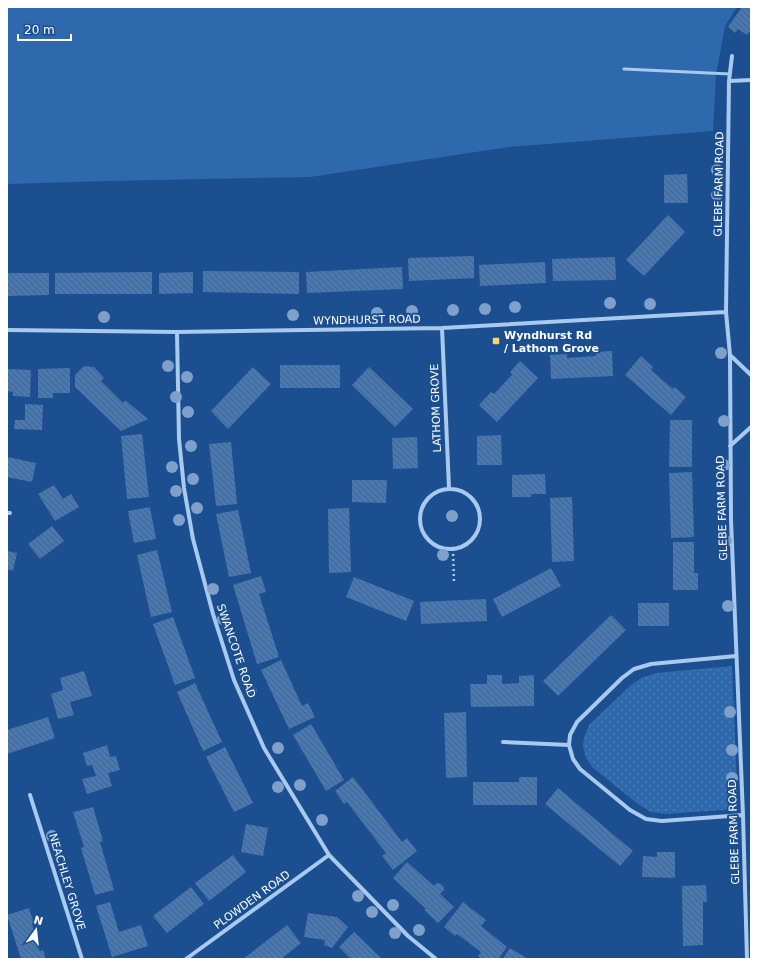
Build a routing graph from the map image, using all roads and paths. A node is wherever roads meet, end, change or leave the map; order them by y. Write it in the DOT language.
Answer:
graph roads {
  1 [pos="732,56"];
  2 [pos="624,69"];
  3 [pos="730,74"];
  4 [pos="751,80"];
  5 [pos="729,81"];
  6 [pos="726,312"];
  7 [pos="442,328"];
  8 [pos="7,330"];
  9 [pos="177,332"];
  10 [pos="730,355"];
  11 [pos="751,375"];
  12 [pos="751,427"];
  13 [pos="730,446"];
  14 [pos="449,488"];
  15 [pos="453,549"];
  16 [pos="454,583"];
  17 [pos="736,656"];
  18 [pos="504,742"];
  19 [pos="570,745"];
  20 [pos="30,795"];
  21 [pos="743,815"];
  22 [pos="329,855"];
  23 [pos="82,959"];
  24 [pos="186,959"];
  25 [pos="436,959"];
  26 [pos="747,959"];
  1 -- 3 [label="street, GLEBE FARM ROAD"];
  2 -- 3 [label="lane"];
  3 -- 5 [label="street, GLEBE FARM ROAD"];
  4 -- 5 [label="street"];
  5 -- 6 [label="street, GLEBE FARM ROAD"];
  6 -- 7 [label="street, WYNDHURST ROAD"];
  6 -- 10 [label="street, GLEBE FARM ROAD"];
  7 -- 9 [label="street, WYNDHURST ROAD"];
  7 -- 14 [label="street, LATHOM GROVE"];
  8 -- 9 [label="street, WYNDHURST ROAD"];
  9 -- 22 [label="street, SWANCOTE ROAD"];
  10 -- 11 [label="street"];
  10 -- 13 [label="street, GLEBE FARM ROAD"];
  12 -- 13 [label="street"];
  13 -- 17 [label="street, GLEBE FARM ROAD"];
  14 -- 15 [label="street"];
  14 -- 15 [label="street"];
  15 -- 16 [label="path"];
  17 -- 19 [label="street"];
  17 -- 21 [label="street, GLEBE FARM ROAD"];
  18 -- 19 [label="street"];
  19 -- 21 [label="street"];
  20 -- 23 [label="street, NEACHLEY GROVE"];
  21 -- 26 [label="street, GLEBE FARM ROAD"];
  22 -- 24 [label="street, PLOWDEN ROAD"];
  22 -- 25 [label="street, SWANCOTE ROAD"];
}
